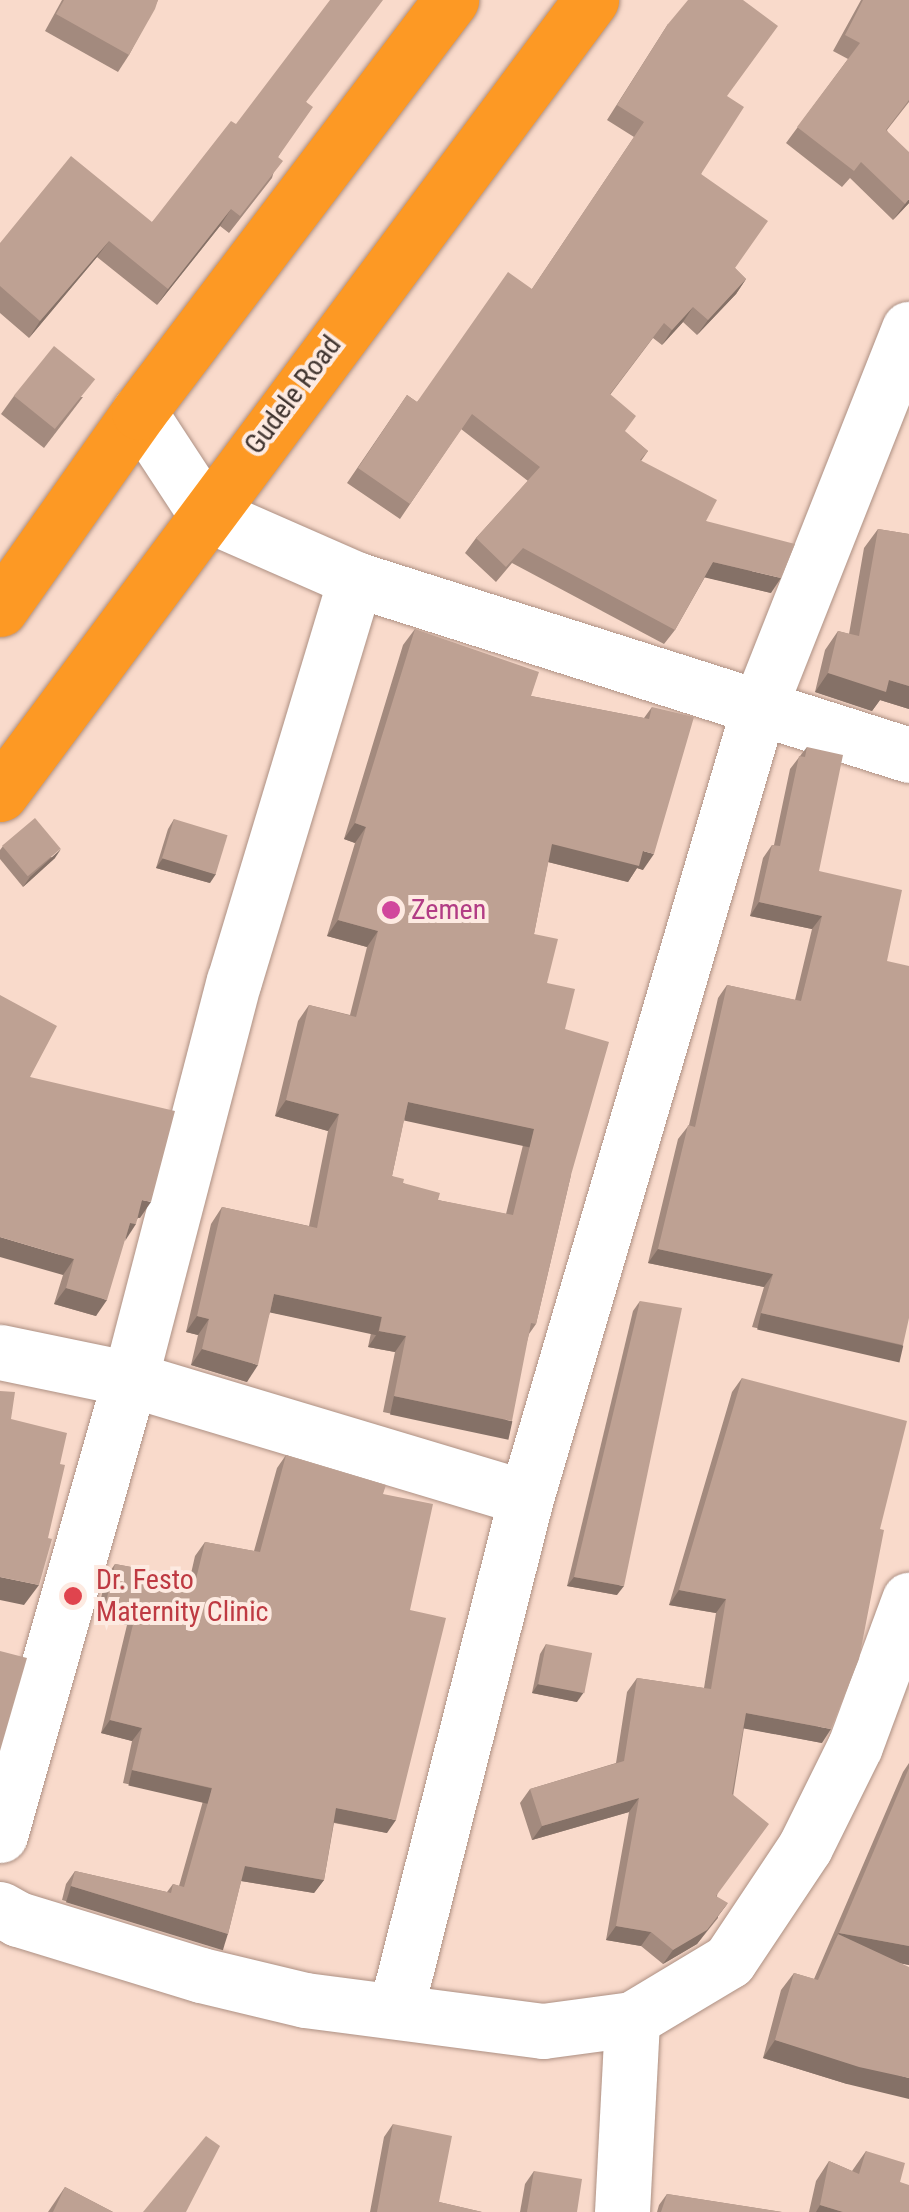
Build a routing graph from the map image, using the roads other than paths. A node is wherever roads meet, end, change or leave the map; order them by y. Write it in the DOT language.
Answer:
graph roads {
  1 [pos="452,0"];
  2 [pos="591,0"];
  3 [pos="909,329"];
  4 [pos="139,412"];
  5 [pos="204,514"];
  6 [pos="355,579"];
  7 [pos="0,609"];
  8 [pos="758,710"];
  9 [pos="909,755"];
  10 [pos="0,794"];
  11 [pos="0,1352"];
  12 [pos="130,1379"];
  13 [pos="526,1498"];
  14 [pos="907,1618"];
  15 [pos="0,1836"];
  16 [pos="0,1909"];
  17 [pos="396,2009"];
  18 [pos="632,2020"];
  19 [pos="622,2212"];
  1 -- 4 [label="highway"];
  2 -- 5 [label="highway, Gudele Road"];
  3 -- 8 [label="street"];
  4 -- 5 [label="street"];
  4 -- 7 [label="highway"];
  5 -- 6 [label="street"];
  5 -- 10 [label="highway, Gudele Road"];
  6 -- 8 [label="street"];
  6 -- 12 [label="street"];
  8 -- 9 [label="street"];
  8 -- 13 [label="street"];
  11 -- 12 [label="street"];
  12 -- 13 [label="street"];
  12 -- 15 [label="street"];
  13 -- 17 [label="street"];
  14 -- 18 [label="street"];
  16 -- 17 [label="street"];
  17 -- 18 [label="street"];
  18 -- 19 [label="street"];
}
